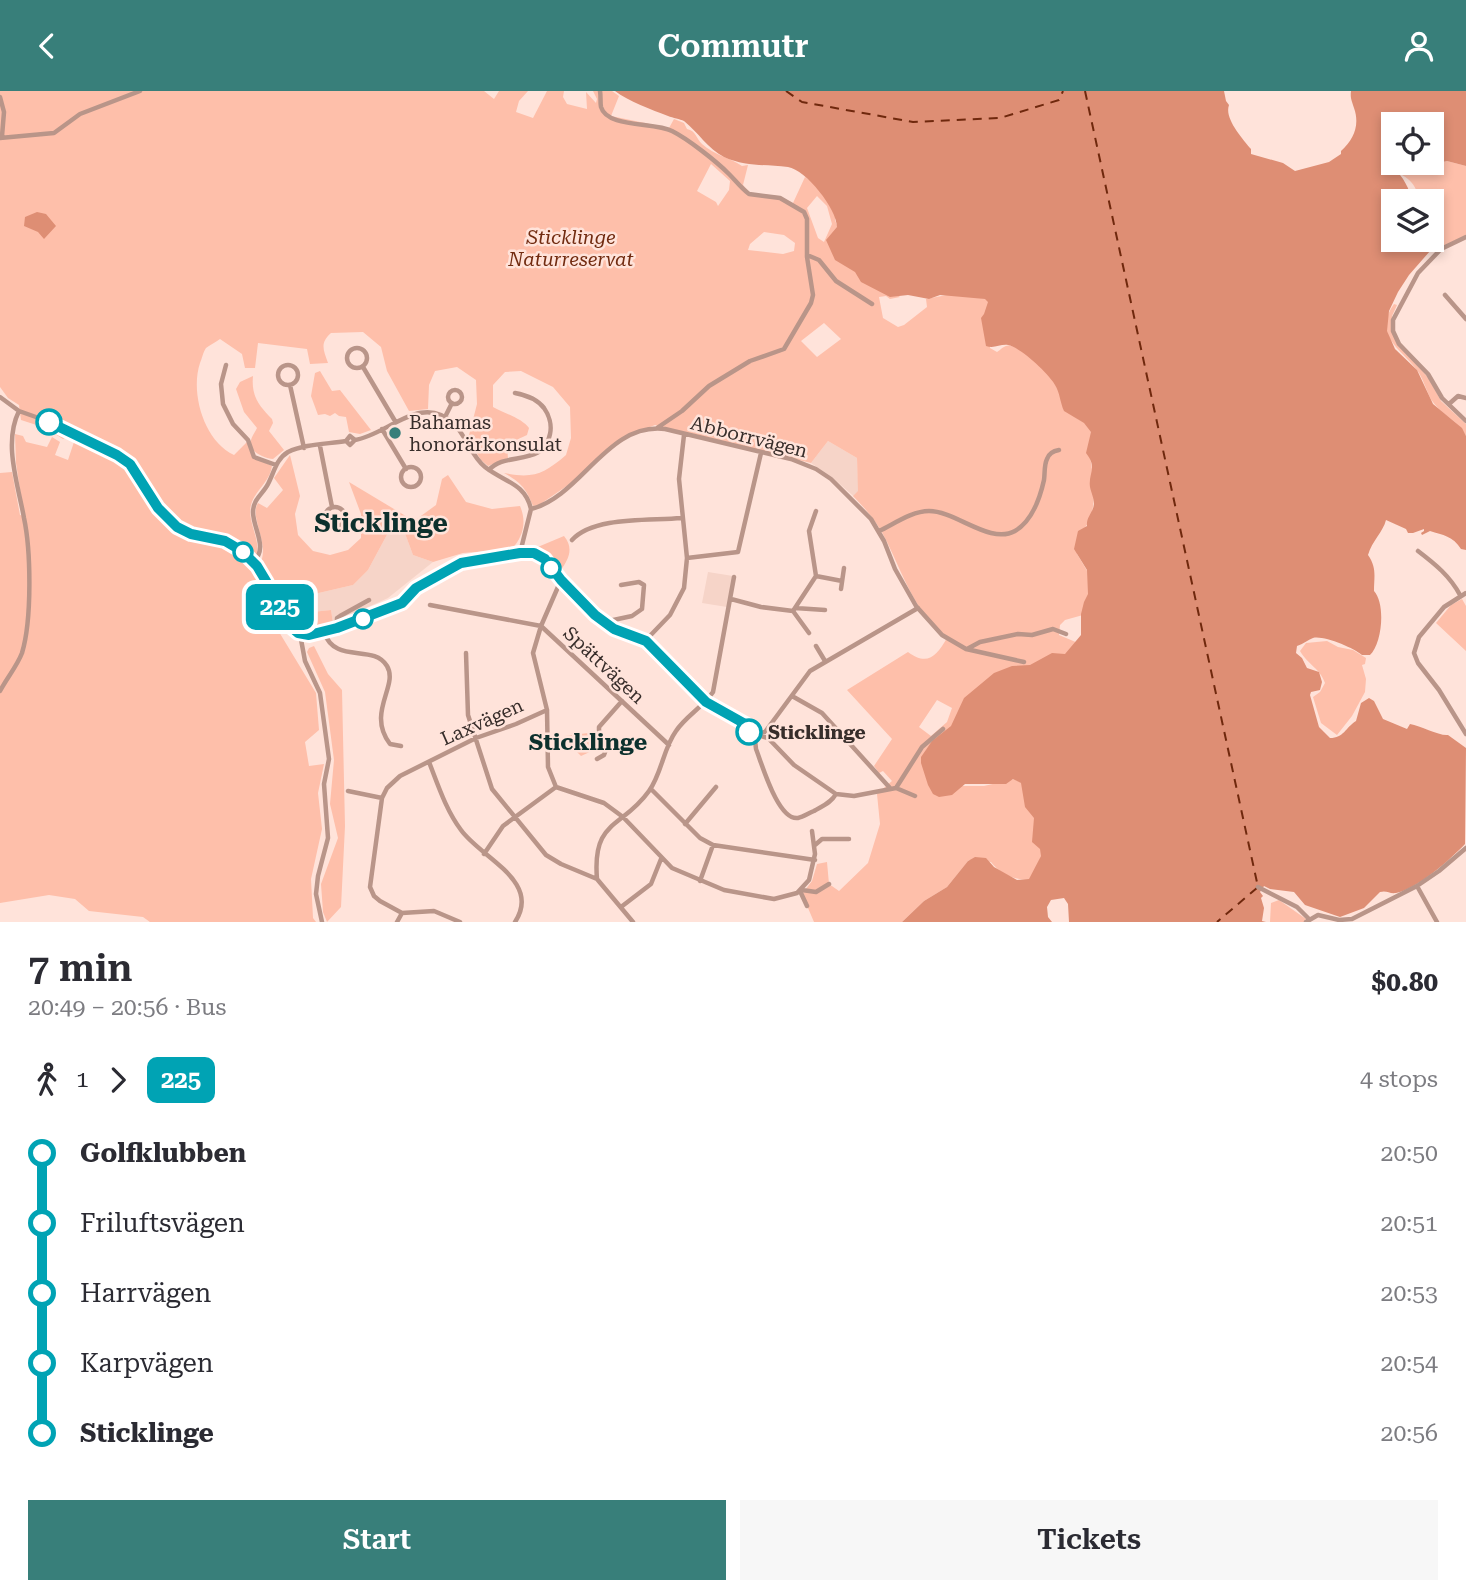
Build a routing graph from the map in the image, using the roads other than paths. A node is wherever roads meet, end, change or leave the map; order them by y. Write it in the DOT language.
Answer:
graph roads {
  1 [pos="140,91"];
  2 [pos="600,91"];
  3 [pos="1,100"];
  4 [pos="2,116"];
  5 [pos="1,137"];
  6 [pos="1466,237"];
  7 [pos="807,255"];
  8 [pos="1445,295"];
  9 [pos="872,304"];
  10 [pos="1466,319"];
  11 [pos="226,365"];
  12 [pos="363,367"];
  13 [pos="290,385"];
  14 [pos="515,393"];
  15 [pos="0,397"];
  16 [pos="1466,398"];
  17 [pos="452,403"];
  18 [pos="1449,404"];
  19 [pos="19,411"];
  20 [pos="445,417"];
  21 [pos="395,421"];
  22 [pos="1466,421"];
  23 [pos="656,428"];
  24 [pos="382,429"];
  25 [pos="684,435"];
  26 [pos="320,446"];
  27 [pos="304,448"];
  28 [pos="1059,450"];
  29 [pos="761,453"];
  30 [pos="276,465"];
  31 [pos="406,469"];
  32 [pos="489,470"];
  33 [pos="332,507"];
  34 [pos="531,509"];
  35 [pos="816,511"];
  36 [pos="681,518"];
  37 [pos="879,531"];
  38 [pos="572,540"];
  39 [pos="1418,551"];
  40 [pos="520,553"];
  41 [pos="687,558"];
  42 [pos="253,562"];
  43 [pos="844,569"];
  44 [pos="816,576"];
  45 [pos="734,577"];
  46 [pos="561,580"];
  47 [pos="842,581"];
  48 [pos="621,585"];
  49 [pos="841,589"];
  50 [pos="1463,594"];
  51 [pos="731,599"];
  52 [pos="369,600"];
  53 [pos="430,605"];
  54 [pos="918,608"];
  55 [pos="794,610"];
  56 [pos="825,610"];
  57 [pos="604,622"];
  58 [pos="541,626"];
  59 [pos="337,628"];
  60 [pos="324,632"];
  61 [pos="809,633"];
  62 [pos="300,634"];
  63 [pos="1066,634"];
  64 [pos="646,641"];
  65 [pos="816,646"];
  66 [pos="966,649"];
  67 [pos="466,653"];
  68 [pos="825,661"];
  69 [pos="1024,662"];
  70 [pos="0,691"];
  71 [pos="792,696"];
  72 [pos="622,701"];
  73 [pos="706,702"];
  74 [pos="547,710"];
  75 [pos="747,725"];
  76 [pos="943,729"];
  77 [pos="1465,730"];
  78 [pos="761,735"];
  79 [pos="476,738"];
  80 [pos="755,740"];
  81 [pos="669,745"];
  82 [pos="401,746"];
  83 [pos="597,759"];
  84 [pos="429,762"];
  85 [pos="556,787"];
  86 [pos="716,787"];
  87 [pos="893,788"];
  88 [pos="651,789"];
  89 [pos="348,791"];
  90 [pos="836,795"];
  91 [pos="915,796"];
  92 [pos="382,799"];
  93 [pos="515,816"];
  94 [pos="622,817"];
  95 [pos="685,824"];
  96 [pos="812,831"];
  97 [pos="849,839"];
  98 [pos="713,845"];
  99 [pos="814,846"];
  100 [pos="1466,848"];
  101 [pos="484,854"];
  102 [pos="661,859"];
  103 [pos="815,860"];
  104 [pos="597,879"];
  105 [pos="700,881"];
  106 [pos="829,884"];
  107 [pos="1417,886"];
  108 [pos="1258,887"];
  109 [pos="801,890"];
  110 [pos="807,906"];
  111 [pos="621,907"];
  112 [pos="402,913"];
  113 [pos="1307,921"];
  114 [pos="322,922"];
  115 [pos="397,922"];
  116 [pos="460,922"];
  117 [pos="517,922"];
  118 [pos="633,922"];
  119 [pos="1437,922"];
  1 -- 5 [label="street"];
  2 -- 7 [label="street"];
  3 -- 4 [label="street"];
  4 -- 5 [label="street"];
  6 -- 18 [label="street"];
  7 -- 9 [label="street"];
  7 -- 23 [label="street"];
  8 -- 10 [label="street"];
  11 -- 30 [label="street"];
  12 -- 12 [label="street"];
  12 -- 21 [label="street"];
  13 -- 13 [label="street"];
  13 -- 27 [label="street"];
  14 -- 32 [label="street"];
  15 -- 19 [label="street"];
  16 -- 18 [label="street"];
  17 -- 20 [label="street"];
  18 -- 22 [label="street"];
  19 -- 42 [label="street"];
  19 -- 70 [label="street"];
  20 -- 21 [label="street"];
  20 -- 32 [label="street"];
  21 -- 24 [label="street"];
  23 -- 25 [label="street, Abborrvägen"];
  23 -- 34 [label="street"];
  24 -- 26 [label="street"];
  24 -- 31 [label="street"];
  25 -- 29 [label="street, Abborrvägen"];
  25 -- 36 [label="street"];
  26 -- 27 [label="street"];
  26 -- 33 [label="street"];
  27 -- 30 [label="street"];
  28 -- 37 [label="street"];
  29 -- 37 [label="street, Abborrvägen"];
  29 -- 41 [label="street"];
  30 -- 42 [label="street"];
  31 -- 31 [label="street"];
  32 -- 34 [label="street"];
  33 -- 33 [label="street"];
  34 -- 40 [label="street"];
  35 -- 44 [label="street"];
  36 -- 38 [label="street"];
  36 -- 41 [label="street"];
  37 -- 54 [label="street, Abborrvägen"];
  39 -- 50 [label="street"];
  40 -- 46 [label="street"];
  40 -- 59 [label="street"];
  41 -- 64 [label="street"];
  42 -- 62 [label="street"];
  43 -- 47 [label="street"];
  44 -- 47 [label="street"];
  44 -- 55 [label="street"];
  45 -- 51 [label="street"];
  46 -- 57 [label="street"];
  46 -- 58 [label="street"];
  47 -- 49 [label="street"];
  48 -- 57 [label="street"];
  50 -- 77 [label="street"];
  51 -- 55 [label="street"];
  51 -- 73 [label="street"];
  52 -- 59 [label="street"];
  53 -- 58 [label="street, Spättvägen"];
  54 -- 66 [label="street, Abborrvägen"];
  54 -- 68 [label="street"];
  55 -- 56 [label="street"];
  55 -- 61 [label="street"];
  57 -- 64 [label="street"];
  58 -- 72 [label="street, Spättvägen"];
  58 -- 74 [label="street"];
  59 -- 60 [label="street"];
  60 -- 62 [label="street"];
  60 -- 82 [label="street"];
  62 -- 114 [label="street"];
  63 -- 66 [label="street"];
  64 -- 73 [label="street"];
  65 -- 68 [label="street"];
  66 -- 69 [label="street, Abborrvägen"];
  67 -- 79 [label="street"];
  68 -- 71 [label="street"];
  71 -- 78 [label="street"];
  71 -- 87 [label="street"];
  72 -- 81 [label="street, Spättvägen"];
  72 -- 83 [label="street"];
  73 -- 75 [label="street"];
  73 -- 81 [label="street"];
  74 -- 79 [label="street, Laxvägen"];
  74 -- 85 [label="street"];
  75 -- 78 [label="street"];
  75 -- 80 [label="street"];
  76 -- 87 [label="street"];
  78 -- 80 [label="street"];
  78 -- 90 [label="street"];
  79 -- 84 [label="street, Laxvägen"];
  79 -- 93 [label="street"];
  80 -- 90 [label="street"];
  81 -- 88 [label="street"];
  84 -- 92 [label="street, Laxvägen"];
  84 -- 101 [label="street, Laxvägen"];
  85 -- 93 [label="street"];
  85 -- 94 [label="street"];
  86 -- 95 [label="street"];
  87 -- 90 [label="street"];
  87 -- 91 [label="street"];
  88 -- 94 [label="street"];
  88 -- 95 [label="street"];
  89 -- 92 [label="street"];
  92 -- 112 [label="street"];
  93 -- 101 [label="street"];
  93 -- 104 [label="street"];
  94 -- 102 [label="street"];
  94 -- 104 [label="street"];
  95 -- 98 [label="street"];
  96 -- 99 [label="street"];
  97 -- 99 [label="street"];
  98 -- 103 [label="street"];
  98 -- 105 [label="street"];
  99 -- 103 [label="street"];
  100 -- 107 [label="street"];
  101 -- 117 [label="street, Laxvägen"];
  102 -- 105 [label="street"];
  102 -- 111 [label="street"];
  103 -- 109 [label="street"];
  104 -- 111 [label="street"];
  105 -- 109 [label="street"];
  106 -- 109 [label="street"];
  107 -- 113 [label="street"];
  107 -- 119 [label="street"];
  108 -- 113 [label="street"];
  109 -- 110 [label="street"];
  111 -- 118 [label="street"];
  112 -- 115 [label="street"];
  112 -- 116 [label="street"];
}
